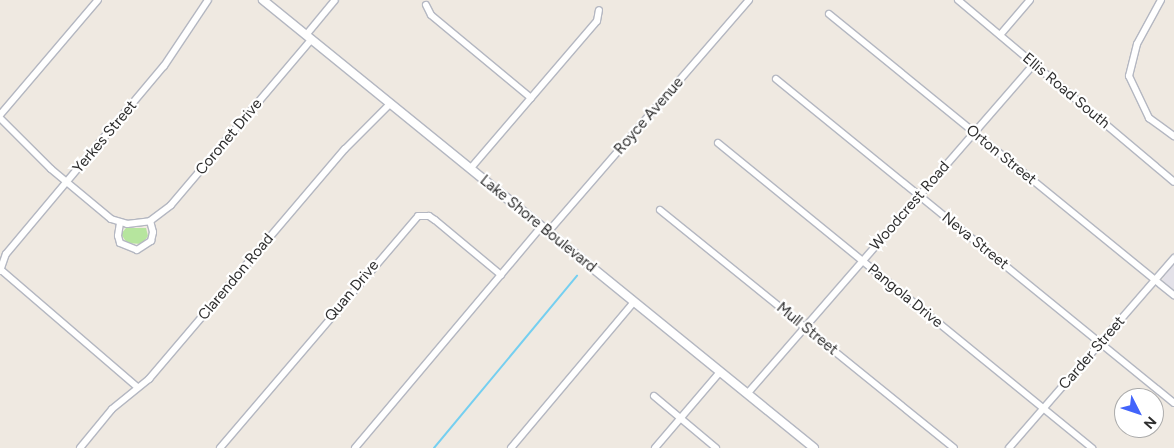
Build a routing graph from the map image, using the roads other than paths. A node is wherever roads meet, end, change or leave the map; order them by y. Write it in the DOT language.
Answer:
graph roads {
  1 [pos="98,0"];
  2 [pos="208,0"];
  3 [pos="263,0"];
  4 [pos="335,0"];
  5 [pos="749,0"];
  6 [pos="958,0"];
  7 [pos="1030,0"];
  8 [pos="1161,0"];
  9 [pos="426,5"];
  10 [pos="599,10"];
  11 [pos="829,14"];
  12 [pos="1000,35"];
  13 [pos="309,37"];
  14 [pos="1034,64"];
  15 [pos="776,78"];
  16 [pos="531,98"];
  17 [pos="390,104"];
  18 [pos="0,116"];
  19 [pos="974,133"];
  20 [pos="1174,136"];
  21 [pos="718,143"];
  22 [pos="470,169"];
  23 [pos="1174,182"];
  24 [pos="67,183"];
  25 [pos="919,196"];
  26 [pos="660,210"];
  27 [pos="150,221"];
  28 [pos="120,223"];
  29 [pos="541,227"];
  30 [pos="548,232"];
  31 [pos="1174,258"];
  32 [pos="862,262"];
  33 [pos="0,270"];
  34 [pos="500,275"];
  35 [pos="1155,280"];
  36 [pos="1174,295"];
  37 [pos="634,302"];
  38 [pos="805,328"];
  39 [pos="1100,343"];
  40 [pos="720,372"];
  41 [pos="137,387"];
  42 [pos="747,394"];
  43 [pos="654,396"];
  44 [pos="1174,403"];
  45 [pos="1043,408"];
  46 [pos="681,418"];
  47 [pos="80,448"];
  48 [pos="220,448"];
  49 [pos="355,448"];
  50 [pos="511,448"];
  51 [pos="655,448"];
  52 [pos="716,448"];
  53 [pos="814,448"];
  54 [pos="954,448"];
  55 [pos="1009,448"];
  56 [pos="1092,448"];
  1 -- 18 [label="street"];
  2 -- 24 [label="street, Yerkes Street"];
  3 -- 13 [label="street, Lake Shore Boulevard"];
  4 -- 13 [label="street, Coronet Drive"];
  5 -- 30 [label="street, Royce Avenue"];
  6 -- 12 [label="street, Ellis Road South"];
  7 -- 12 [label="street"];
  8 -- 20 [label="street"];
  9 -- 16 [label="street"];
  10 -- 16 [label="street"];
  11 -- 19 [label="street, Orton Street"];
  12 -- 14 [label="street, Ellis Road South"];
  13 -- 17 [label="street, Lake Shore Boulevard"];
  13 -- 27 [label="street, Coronet Drive"];
  14 -- 19 [label="street, Woodcrest Road"];
  14 -- 23 [label="street, Ellis Road South"];
  15 -- 25 [label="street, Neva Street"];
  16 -- 22 [label="street"];
  17 -- 22 [label="street, Lake Shore Boulevard"];
  17 -- 41 [label="street, Clarendon Road"];
  18 -- 24 [label="street"];
  19 -- 25 [label="street, Woodcrest Road"];
  19 -- 35 [label="street, Orton Street"];
  21 -- 32 [label="street, Pangola Drive"];
  22 -- 29 [label="street, Lake Shore Boulevard"];
  24 -- 28 [label="street"];
  24 -- 33 [label="street, Yerkes Street"];
  25 -- 32 [label="street, Woodcrest Road"];
  25 -- 39 [label="street, Neva Street"];
  26 -- 38 [label="street, Mull Street"];
  27 -- 28 [label="street, Coronet Drive"];
  27 -- 28 [label="street"];
  29 -- 30 [label="street, Lake Shore Boulevard"];
  29 -- 34 [label="street"];
  30 -- 37 [label="street, Lake Shore Boulevard"];
  31 -- 35 [label="street, Carder Street"];
  32 -- 38 [label="street, Woodcrest Road"];
  32 -- 45 [label="street, Pangola Drive"];
  33 -- 41 [label="street"];
  34 -- 48 [label="street, Quan Drive"];
  34 -- 49 [label="street"];
  35 -- 36 [label="street, Orton Street"];
  35 -- 39 [label="street, Carder Street"];
  37 -- 40 [label="street, Lake Shore Boulevard"];
  37 -- 50 [label="street"];
  38 -- 42 [label="street, Woodcrest Road"];
  38 -- 54 [label="street, Mull Street"];
  39 -- 44 [label="street, Neva Street"];
  39 -- 45 [label="street, Carder Street"];
  40 -- 42 [label="street, Lake Shore Boulevard"];
  40 -- 46 [label="street"];
  41 -- 47 [label="street, Clarendon Road"];
  42 -- 53 [label="street, Lake Shore Boulevard"];
  43 -- 46 [label="street"];
  45 -- 55 [label="street, Carder Street"];
  45 -- 56 [label="street, Pangola Drive"];
  46 -- 51 [label="street"];
  46 -- 52 [label="street"];
}
